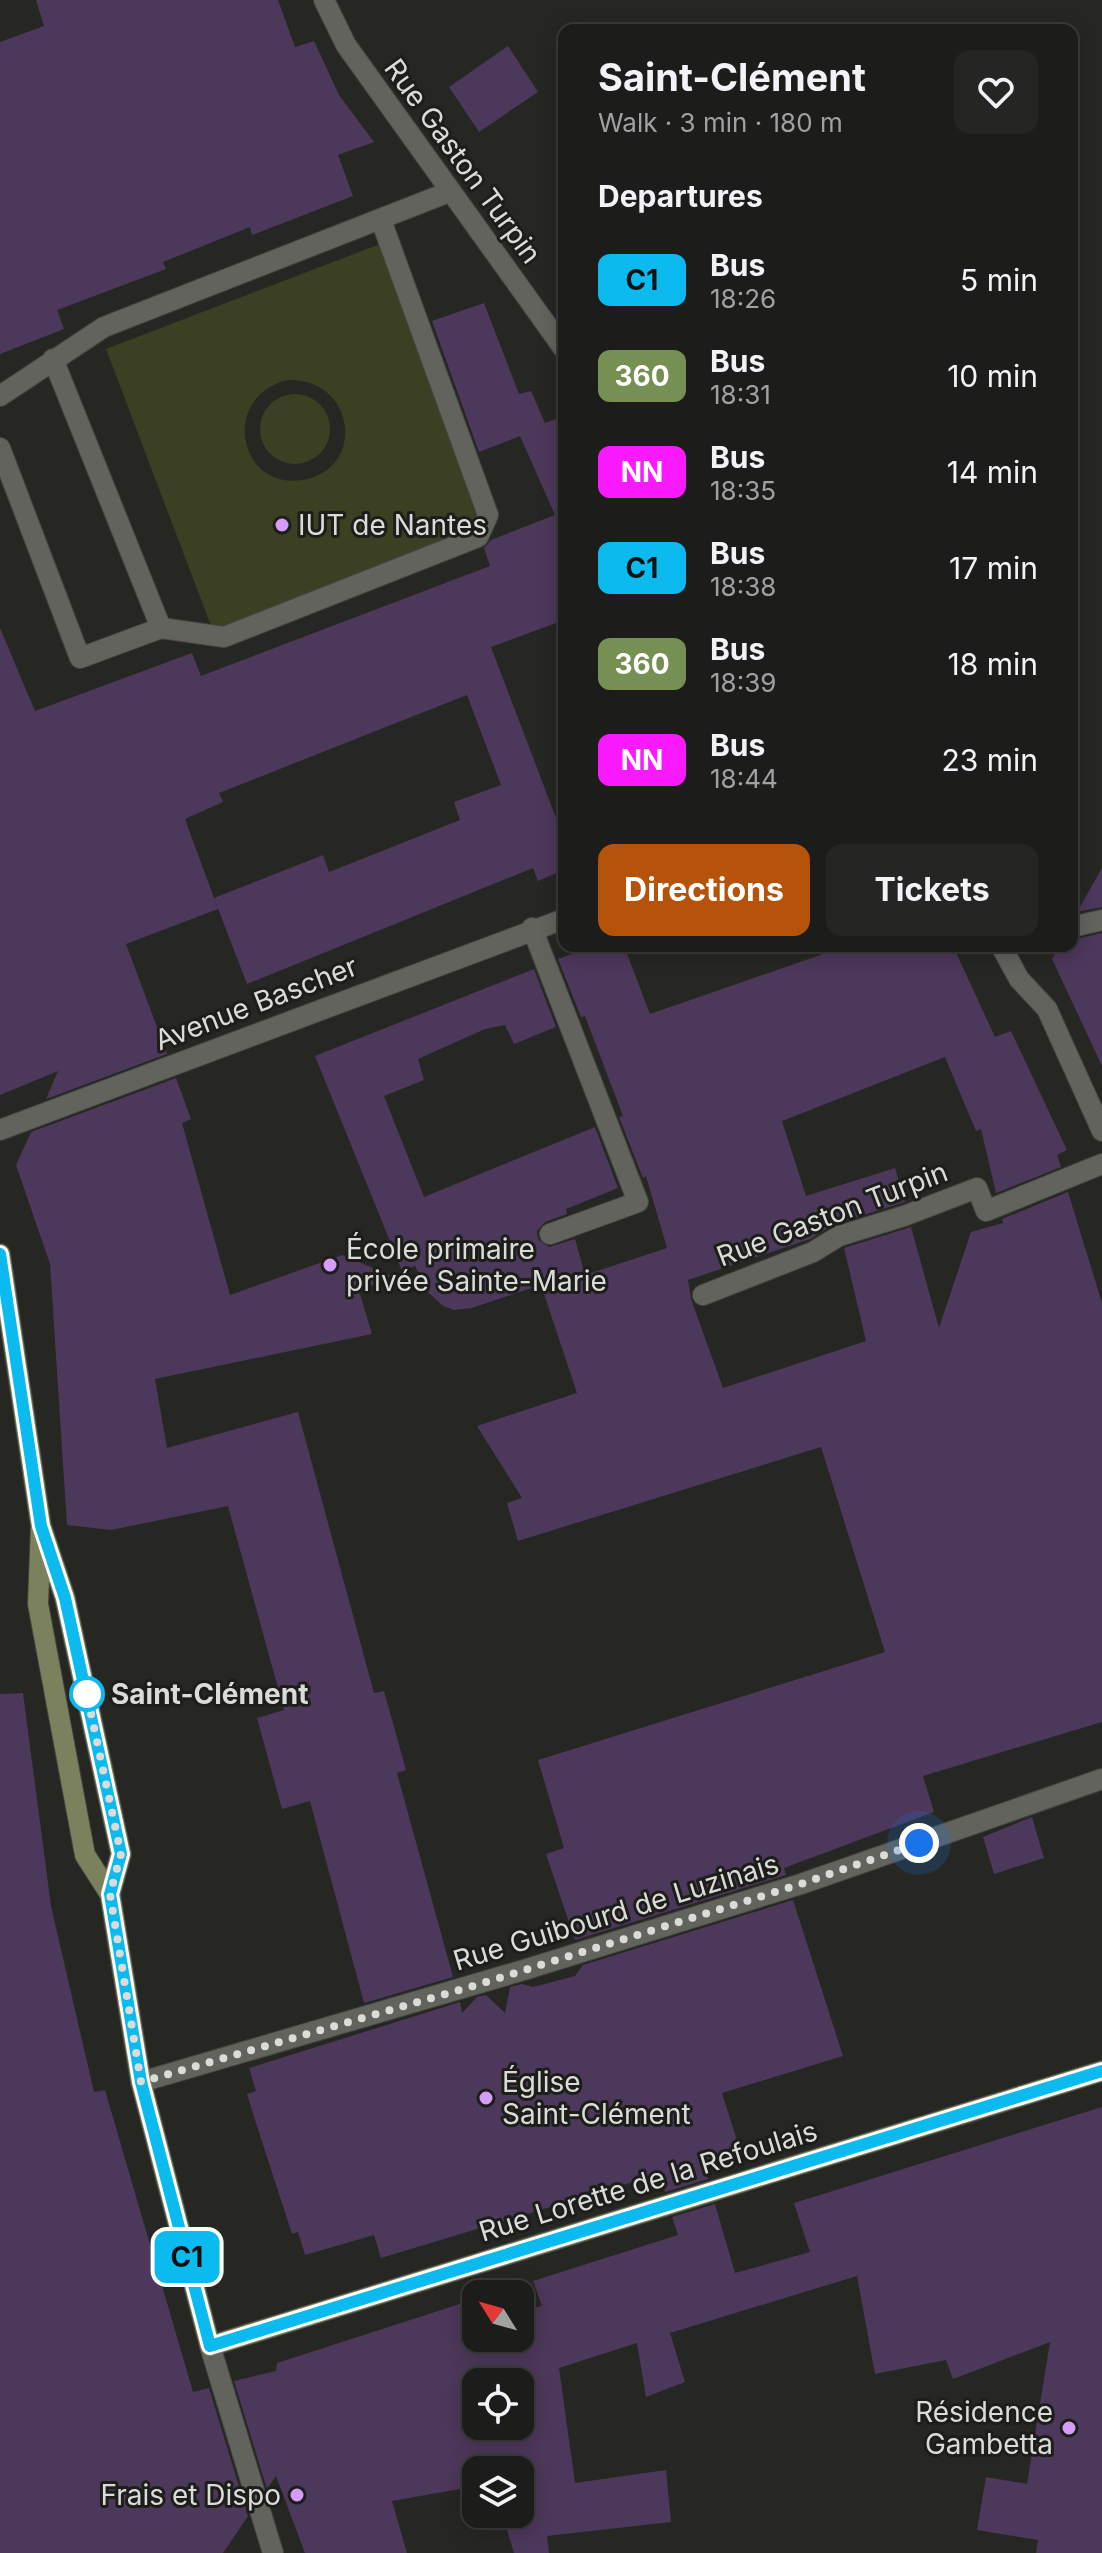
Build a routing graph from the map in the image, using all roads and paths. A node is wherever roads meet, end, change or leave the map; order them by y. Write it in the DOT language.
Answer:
graph roads {
  1 [pos="324,0"];
  2 [pos="449,192"];
  3 [pos="381,220"];
  4 [pos="558,341"];
  5 [pos="53,359"];
  6 [pos="0,396"];
  7 [pos="0,448"];
  8 [pos="161,628"];
  9 [pos="1102,920"];
  10 [pos="558,921"];
  11 [pos="1078,926"];
  12 [pos="532,928"];
  13 [pos="1009,952"];
  14 [pos="0,1130"];
  15 [pos="1102,1131"];
  16 [pos="1102,1164"];
  17 [pos="550,1234"];
  18 [pos="0,1254"];
  19 [pos="703,1295"];
  20 [pos="41,1526"];
  21 [pos="1102,1779"];
  22 [pos="110,1894"];
  23 [pos="1102,2071"];
  24 [pos="141,2082"];
  25 [pos="210,2346"];
  26 [pos="273,2553"];
  1 -- 2 [label="street, Rue Gaston Turpin"];
  2 -- 3 [label="street"];
  2 -- 4 [label="street, Rue Gaston Turpin"];
  3 -- 5 [label="street"];
  3 -- 8 [label="street"];
  5 -- 6 [label="street"];
  5 -- 8 [label="street"];
  7 -- 8 [label="street"];
  9 -- 11 [label="street"];
  10 -- 12 [label="street, Avenue Bascher"];
  12 -- 14 [label="street, Avenue Bascher"];
  12 -- 17 [label="street"];
  13 -- 15 [label="street"];
  16 -- 19 [label="street, Rue Gaston Turpin"];
  18 -- 20 [label="main road"];
  20 -- 22 [label="main road"];
  20 -- 22 [label="main road"];
  21 -- 24 [label="street, Rue Guibourd de Luzinais"];
  22 -- 24 [label="main road"];
  23 -- 25 [label="main road, Rue Lorette de la Refoulais"];
  24 -- 25 [label="main road"];
  25 -- 26 [label="street"];
}
